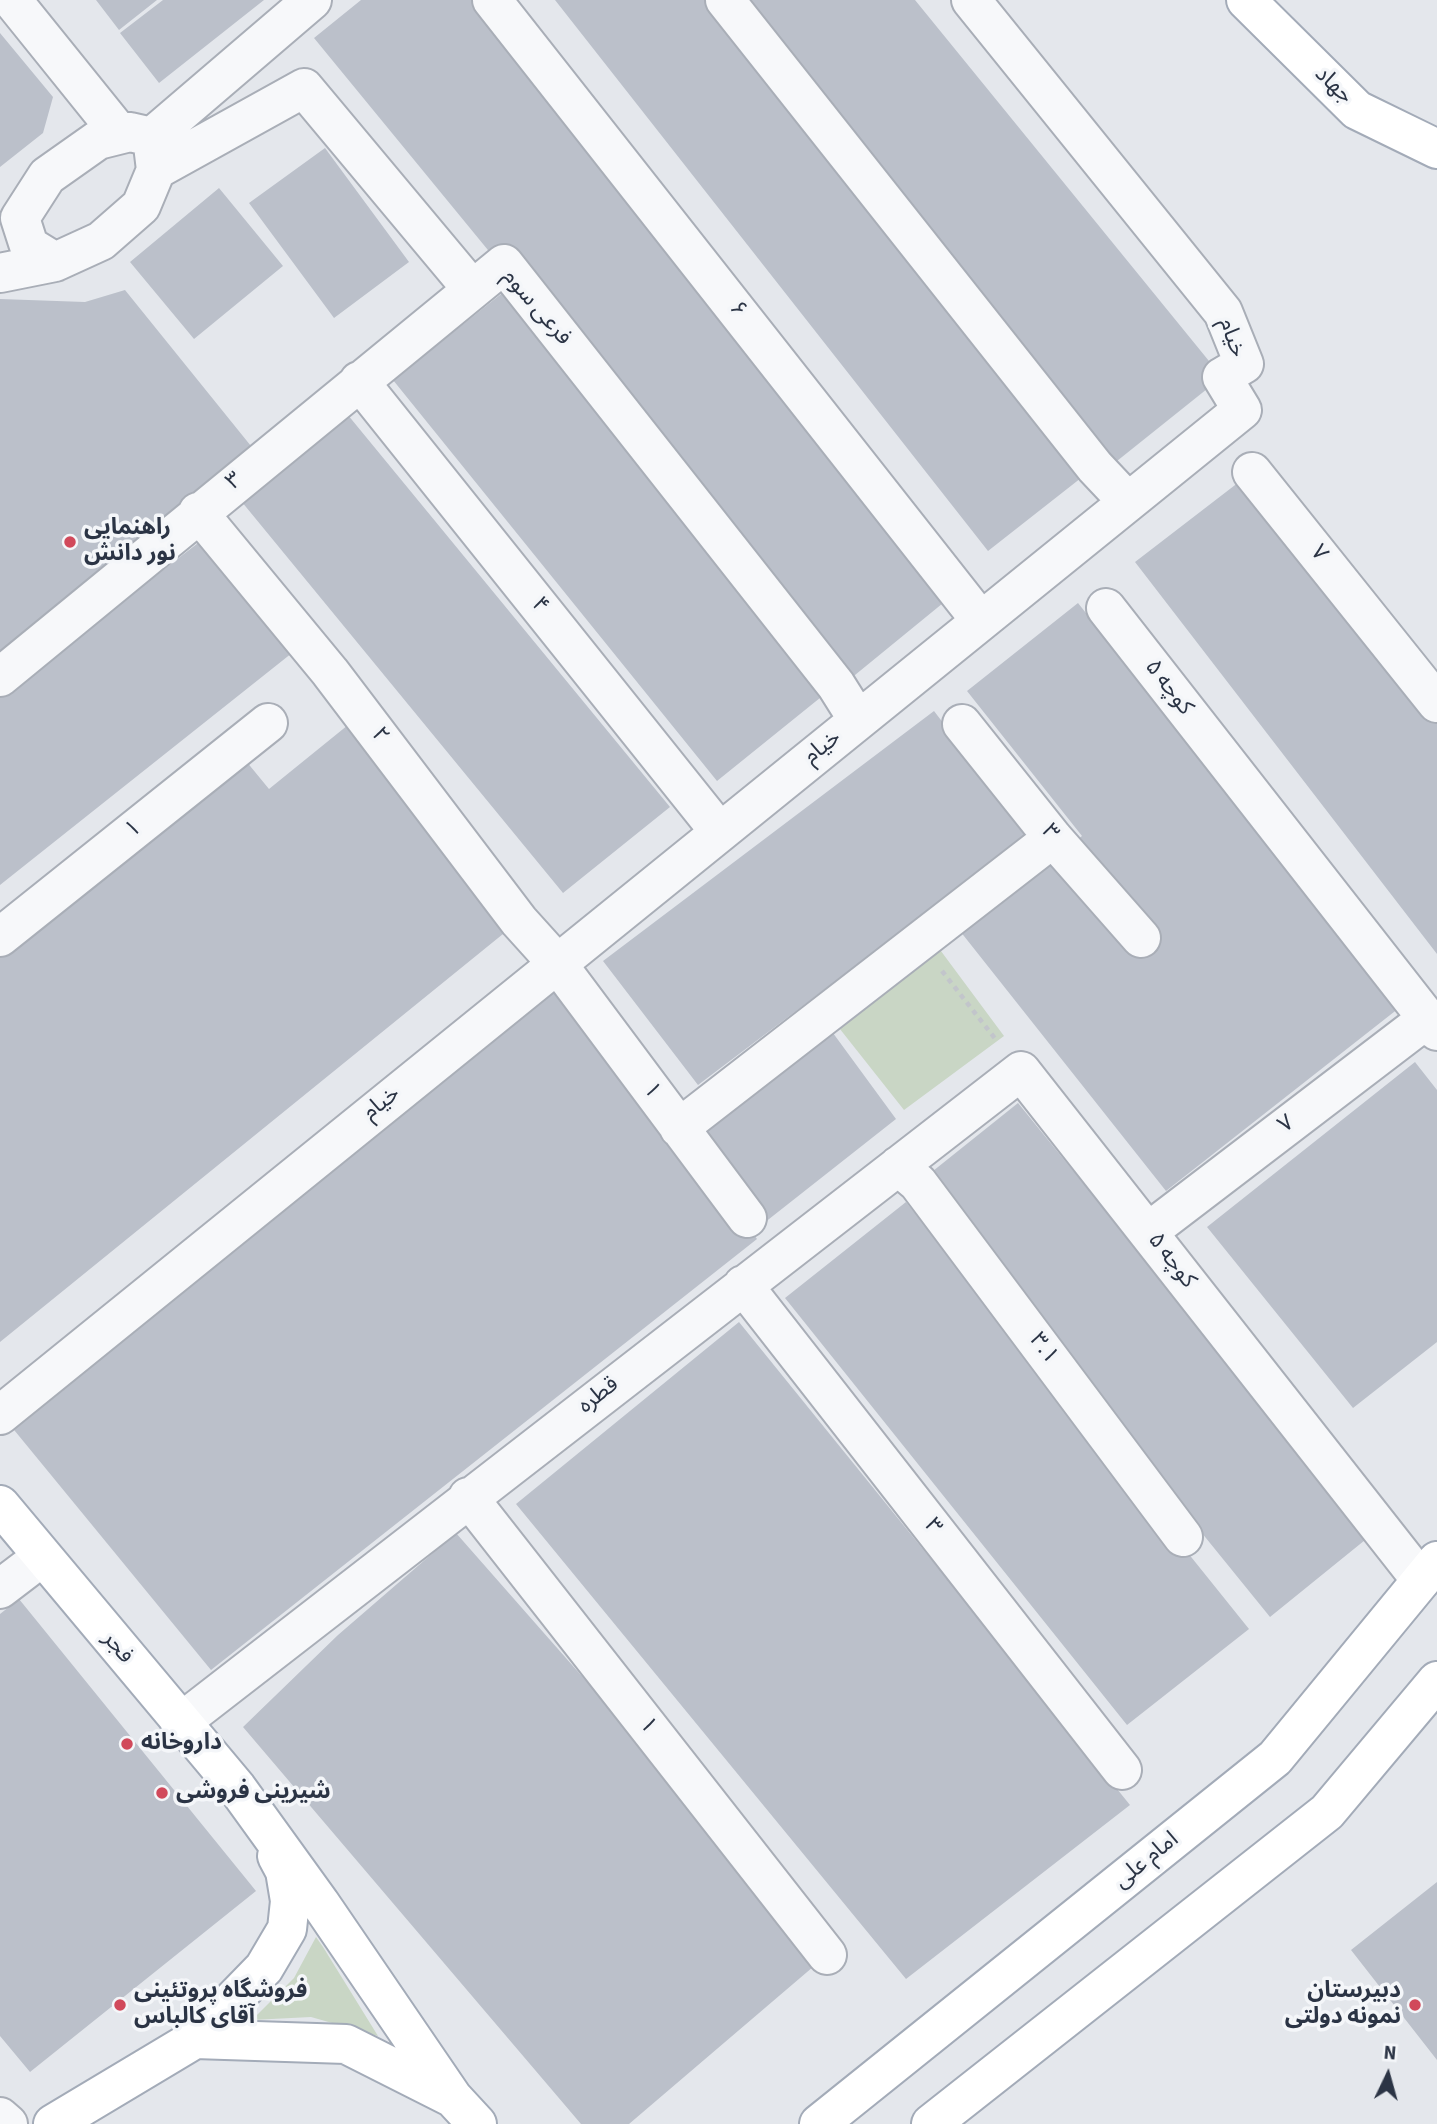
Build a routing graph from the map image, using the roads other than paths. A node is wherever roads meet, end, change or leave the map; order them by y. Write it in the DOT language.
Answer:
graph roads {
  1 [pos="12,0"];
  2 [pos="312,0"];
  3 [pos="492,0"];
  4 [pos="725,0"];
  5 [pos="971,0"];
  6 [pos="1246,0"];
  7 [pos="143,147"];
  8 [pos="1437,149"];
  9 [pos="10,228"];
  10 [pos="55,262"];
  11 [pos="0,273"];
  12 [pos="472,289"];
  13 [pos="359,381"];
  14 [pos="1252,472"];
  15 [pos="1128,502"];
  16 [pos="198,512"];
  17 [pos="1106,608"];
  18 [pos="981,621"];
  19 [pos="0,677"];
  20 [pos="1437,703"];
  21 [pos="858,720"];
  22 [pos="268,723"];
  23 [pos="962,724"];
  24 [pos="719,831"];
  25 [pos="1053,838"];
  26 [pos="0,937"];
  27 [pos="1141,938"];
  28 [pos="556,962"];
  29 [pos="1432,1025"];
  30 [pos="1021,1071"];
  31 [pos="679,1128"];
  32 [pos="898,1166"];
  33 [pos="747,1218"];
  34 [pos="1148,1232"];
  35 [pos="743,1285"];
  36 [pos="0,1415"];
  37 [pos="468,1497"];
  38 [pos="0,1505"];
  39 [pos="1183,1536"];
  40 [pos="42,1557"];
  41 [pos="1429,1571"];
  42 [pos="0,1589"];
  43 [pos="1437,1681"];
  44 [pos="180,1723"];
  45 [pos="1122,1770"];
  46 [pos="237,1788"];
  47 [pos="827,1955"];
  48 [pos="195,2039"];
  49 [pos="465,2111"];
  50 [pos="0,2117"];
  51 [pos="8,2124"];
  52 [pos="53,2124"];
  53 [pos="819,2124"];
  54 [pos="931,2124"];
  1 -- 7 [label="street"];
  2 -- 7 [label="street"];
  3 -- 18 [label="street, ۶"];
  4 -- 15 [label="street"];
  5 -- 15 [label="street, خیام"];
  6 -- 8 [label="main road, جهاد"];
  7 -- 9 [label="street"];
  7 -- 10 [label="street"];
  7 -- 12 [label="street, فرعی سوم"];
  9 -- 10 [label="street"];
  10 -- 11 [label="street"];
  12 -- 13 [label="street, ۳"];
  12 -- 21 [label="street, فرعی سوم"];
  13 -- 16 [label="street, ۳"];
  13 -- 24 [label="street, ۴"];
  14 -- 20 [label="street, ۷"];
  15 -- 18 [label="street, خیام"];
  16 -- 19 [label="street, ۳"];
  16 -- 28 [label="street, ۲"];
  17 -- 29 [label="street, کوچه ۵"];
  18 -- 21 [label="street, خیام"];
  21 -- 24 [label="street, خیام"];
  22 -- 26 [label="street, ۱"];
  23 -- 25 [label="street, ۳"];
  24 -- 28 [label="street, خیام"];
  25 -- 27 [label="street, ۳"];
  25 -- 31 [label="street"];
  28 -- 31 [label="street, ۱"];
  28 -- 36 [label="street, خیام"];
  29 -- 34 [label="street, ۷"];
  30 -- 32 [label="street, قطره"];
  30 -- 34 [label="street, کوچه ۵"];
  31 -- 33 [label="street, ۱"];
  32 -- 35 [label="street, قطره"];
  32 -- 39 [label="street, ۳.۱"];
  34 -- 41 [label="street, کوچه ۵"];
  35 -- 37 [label="street, قطره"];
  35 -- 45 [label="street, ۳"];
  37 -- 44 [label="street, قطره"];
  37 -- 47 [label="street, ۱"];
  38 -- 40 [label="main road, فجر"];
  40 -- 42 [label="street"];
  40 -- 44 [label="main road, فجر"];
  41 -- 53 [label="main road, امام علی"];
  43 -- 54 [label="main road"];
  44 -- 46 [label="main road, فجر"];
  46 -- 48 [label="main road"];
  46 -- 49 [label="main road"];
  48 -- 49 [label="main road"];
  48 -- 52 [label="main road"];
  50 -- 51 [label="street"];
}
